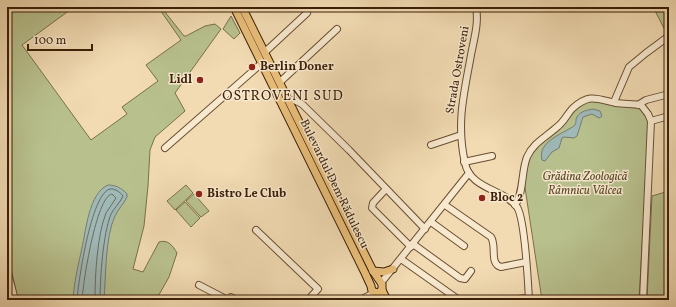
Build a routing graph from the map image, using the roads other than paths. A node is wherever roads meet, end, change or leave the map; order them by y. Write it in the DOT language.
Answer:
graph roads {
  1 [pos="234,7"];
  2 [pos="242,7"];
  3 [pos="476,7"];
  4 [pos="306,13"];
  5 [pos="337,29"];
  6 [pos="669,36"];
  7 [pos="265,52"];
  8 [pos="262,63"];
  9 [pos="280,82"];
  10 [pos="669,94"];
  11 [pos="289,100"];
  12 [pos="614,102"];
  13 [pos="639,105"];
  14 [pos="669,116"];
  15 [pos="651,121"];
  16 [pos="461,135"];
  17 [pos="431,145"];
  18 [pos="165,148"];
  19 [pos="492,156"];
  20 [pos="464,162"];
  21 [pos="469,174"];
  22 [pos="386,189"];
  23 [pos="445,205"];
  24 [pos="515,205"];
  25 [pos="431,222"];
  26 [pos="425,229"];
  27 [pos="256,230"];
  28 [pos="412,245"];
  29 [pos="464,246"];
  30 [pos="401,259"];
  31 [pos="526,262"];
  32 [pos="393,269"];
  33 [pos="7,270"];
  34 [pos="373,271"];
  35 [pos="471,271"];
  36 [pos="199,285"];
  37 [pos="377,289"];
  38 [pos="226,299"];
  39 [pos="363,299"];
  40 [pos="529,299"];
  41 [pos="15,300"];
  42 [pos="237,300"];
  43 [pos="308,300"];
  44 [pos="388,300"];
  45 [pos="460,300"];
  46 [pos="506,300"];
  47 [pos="643,300"];
  1 -- 8 [label="main road, Bulevardul Dem Rădulescu"];
  2 -- 7 [label="main road, Bulevardul Dem Rădulescu"];
  3 -- 16 [label="street, Strada Ostroveni"];
  4 -- 7 [label="street"];
  5 -- 9 [label="street"];
  6 -- 12 [label="street"];
  7 -- 9 [label="main road, Bulevardul Dem Rădulescu"];
  8 -- 18 [label="street"];
  8 -- 37 [label="main road, Bulevardul Dem Rădulescu"];
  9 -- 11 [label="main road, Bulevardul Dem Rădulescu"];
  10 -- 13 [label="street"];
  11 -- 22 [label="street"];
  11 -- 34 [label="main road, Bulevardul Dem Rădulescu"];
  12 -- 13 [label="street"];
  12 -- 24 [label="street"];
  13 -- 15 [label="street"];
  14 -- 15 [label="street"];
  15 -- 47 [label="street"];
  16 -- 17 [label="street"];
  16 -- 20 [label="street, Strada Ostroveni"];
  19 -- 20 [label="street"];
  20 -- 21 [label="street, Strada Ostroveni"];
  21 -- 23 [label="street"];
  21 -- 24 [label="street, Strada Ostroveni"];
  22 -- 26 [label="street"];
  22 -- 28 [label="street"];
  23 -- 25 [label="street"];
  23 -- 31 [label="street"];
  24 -- 31 [label="street"];
  25 -- 26 [label="street"];
  25 -- 29 [label="street"];
  26 -- 28 [label="street"];
  27 -- 43 [label="street"];
  28 -- 30 [label="street"];
  28 -- 35 [label="street"];
  30 -- 32 [label="street"];
  30 -- 45 [label="street"];
  31 -- 40 [label="street"];
  32 -- 34 [label="main road"];
  32 -- 37 [label="street"];
  33 -- 41 [label="street"];
  34 -- 37 [label="main road, Bulevardul Dem Rădulescu"];
  36 -- 38 [label="street"];
  37 -- 39 [label="street"];
  37 -- 44 [label="main road, Bulevardul Dem Rădulescu"];
  38 -- 42 [label="street"];
  40 -- 46 [label="street"];
}
